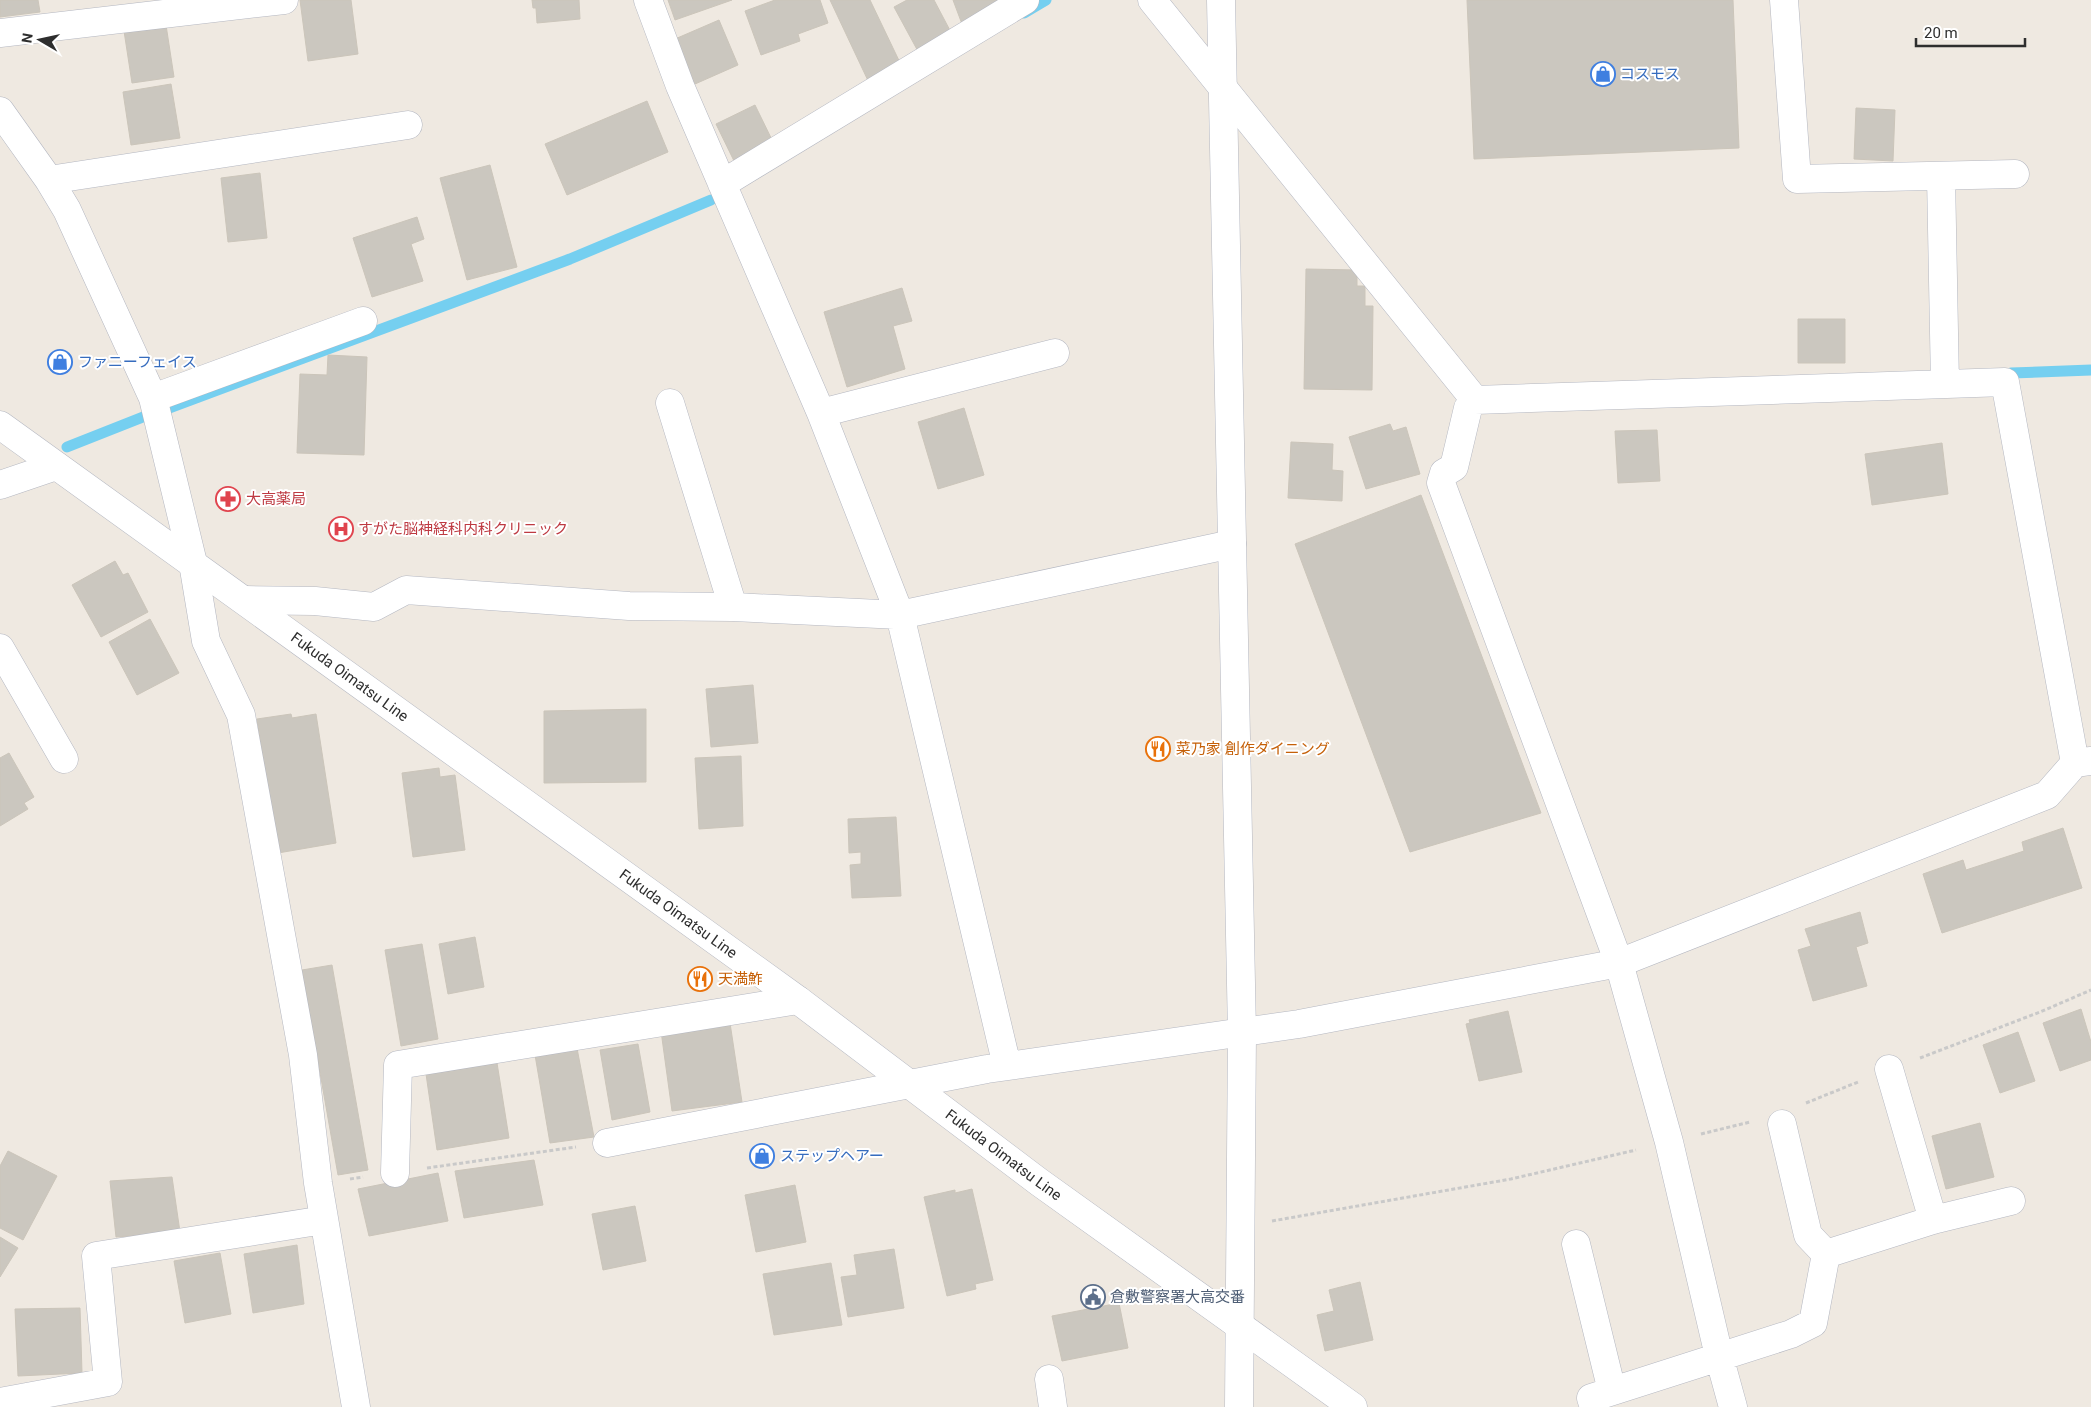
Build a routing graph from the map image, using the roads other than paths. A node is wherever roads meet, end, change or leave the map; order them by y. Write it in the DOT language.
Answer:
graph roads {
  1 [pos="284,0"];
  2 [pos="648,0"];
  3 [pos="1026,0"];
  4 [pos="1152,0"];
  5 [pos="1221,0"];
  6 [pos="1784,0"];
  7 [pos="0,33"];
  8 [pos="1222,87"];
  9 [pos="0,111"];
  10 [pos="408,125"];
  11 [pos="2015,174"];
  12 [pos="1941,176"];
  13 [pos="49,180"];
  14 [pos="722,184"];
  15 [pos="362,322"];
  16 [pos="1055,352"];
  17 [pos="1945,384"];
  18 [pos="153,398"];
  19 [pos="1476,400"];
  20 [pos="670,403"];
  21 [pos="821,413"];
  22 [pos="0,425"];
  23 [pos="56,466"];
  24 [pos="0,485"];
  25 [pos="1232,544"];
  26 [pos="193,563"];
  27 [pos="245,600"];
  28 [pos="733,606"];
  29 [pos="900,615"];
  30 [pos="0,648"];
  31 [pos="64,759"];
  32 [pos="2083,762"];
  33 [pos="1619,963"];
  34 [pos="798,1000"];
  35 [pos="1242,1033"];
  36 [pos="1007,1066"];
  37 [pos="1889,1069"];
  38 [pos="910,1085"];
  39 [pos="1782,1124"];
  40 [pos="607,1143"];
  41 [pos="395,1173"];
  42 [pos="2011,1201"];
  43 [pos="324,1220"];
  44 [pos="1933,1220"];
  45 [pos="1576,1244"];
  46 [pos="1826,1254"];
  47 [pos="1240,1327"];
  48 [pos="1719,1356"];
  49 [pos="1049,1379"];
  50 [pos="1603,1399"];
  51 [pos="0,1402"];
  52 [pos="356,1407"];
  53 [pos="1053,1407"];
  54 [pos="1239,1407"];
  55 [pos="1353,1407"];
  56 [pos="1733,1407"];
  1 -- 7 [label="street"];
  2 -- 14 [label="street"];
  3 -- 14 [label="street"];
  4 -- 8 [label="street"];
  5 -- 8 [label="street"];
  6 -- 12 [label="street"];
  8 -- 19 [label="street"];
  8 -- 25 [label="street"];
  9 -- 13 [label="street"];
  10 -- 13 [label="street"];
  11 -- 12 [label="street"];
  12 -- 17 [label="street"];
  13 -- 18 [label="street"];
  14 -- 21 [label="street"];
  15 -- 18 [label="street"];
  16 -- 21 [label="street"];
  17 -- 19 [label="street"];
  17 -- 32 [label="street"];
  18 -- 26 [label="street"];
  19 -- 33 [label="street"];
  20 -- 28 [label="street"];
  21 -- 29 [label="street"];
  22 -- 23 [label="street, Fukuda Oimatsu Line"];
  23 -- 24 [label="street"];
  23 -- 26 [label="street, Fukuda Oimatsu Line"];
  25 -- 29 [label="street"];
  25 -- 35 [label="street"];
  26 -- 27 [label="street, Fukuda Oimatsu Line"];
  26 -- 43 [label="street"];
  27 -- 28 [label="street"];
  27 -- 34 [label="street, Fukuda Oimatsu Line"];
  28 -- 29 [label="street"];
  29 -- 36 [label="street"];
  30 -- 31 [label="street"];
  32 -- 33 [label="street"];
  33 -- 35 [label="street"];
  33 -- 48 [label="street"];
  34 -- 38 [label="street, Fukuda Oimatsu Line"];
  34 -- 41 [label="street"];
  35 -- 36 [label="street"];
  35 -- 47 [label="street"];
  36 -- 38 [label="street"];
  37 -- 44 [label="street"];
  38 -- 40 [label="street"];
  38 -- 47 [label="street, Fukuda Oimatsu Line"];
  39 -- 46 [label="street"];
  42 -- 44 [label="street"];
  43 -- 51 [label="street"];
  43 -- 52 [label="street"];
  44 -- 46 [label="street"];
  45 -- 50 [label="street"];
  46 -- 48 [label="street"];
  47 -- 54 [label="street"];
  47 -- 55 [label="street, Fukuda Oimatsu Line"];
  48 -- 50 [label="street"];
  48 -- 56 [label="street"];
  49 -- 53 [label="street"];
}
